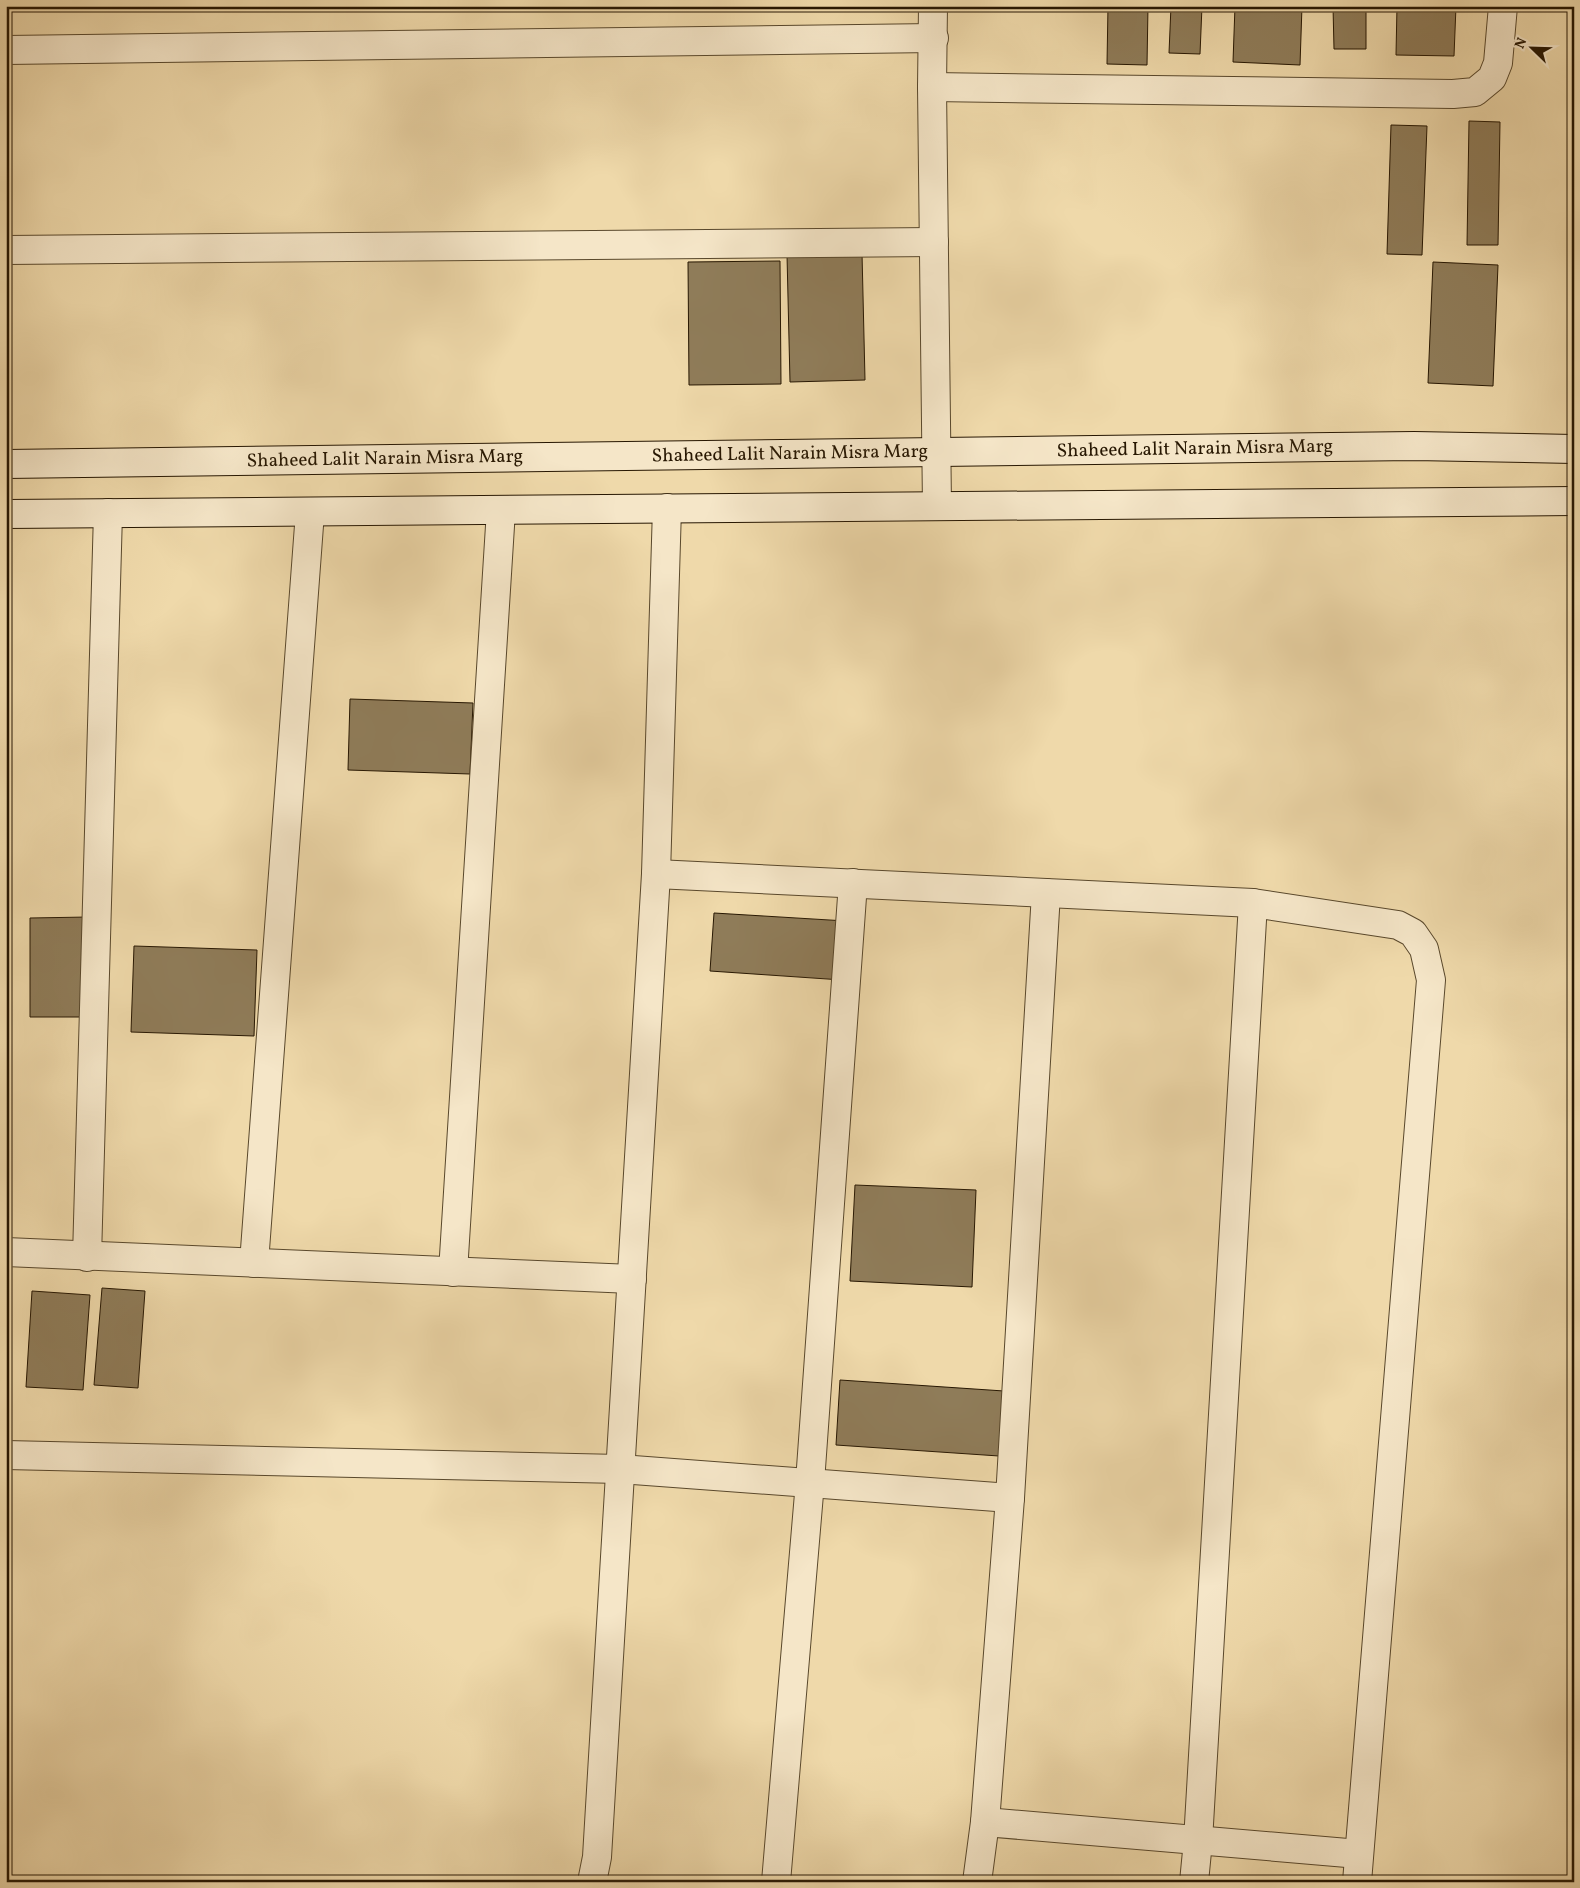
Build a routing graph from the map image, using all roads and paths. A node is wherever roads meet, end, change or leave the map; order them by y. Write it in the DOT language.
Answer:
graph roads {
  1 [pos="933,6"];
  2 [pos="1503,6"];
  3 [pos="934,38"];
  4 [pos="6,50"];
  5 [pos="932,87"];
  6 [pos="934,242"];
  7 [pos="6,250"];
  8 [pos="1574,449"];
  9 [pos="936,452"];
  10 [pos="6,464"];
  11 [pos="1574,501"];
  12 [pos="937,506"];
  13 [pos="668,508"];
  14 [pos="501,510"];
  15 [pos="310,512"];
  16 [pos="108,513"];
  17 [pos="6,514"];
  18 [pos="656,874"];
  19 [pos="853,883"];
  20 [pos="1046,893"];
  21 [pos="1253,903"];
  22 [pos="6,1252"];
  23 [pos="87,1256"];
  24 [pos="254,1263"];
  25 [pos="453,1272"];
  26 [pos="632,1280"];
  27 [pos="6,1455"];
  28 [pos="620,1469"];
  29 [pos="810,1482"];
  30 [pos="1010,1498"];
  31 [pos="984,1822"];
  32 [pos="1198,1841"];
  33 [pos="1359,1854"];
  34 [pos="592,1882"];
  35 [pos="776,1882"];
  36 [pos="977,1882"];
  37 [pos="1194,1882"];
  38 [pos="1357,1882"];
  1 -- 3 [label="street"];
  2 -- 5 [label="street"];
  3 -- 4 [label="street"];
  3 -- 5 [label="street"];
  5 -- 6 [label="street"];
  6 -- 7 [label="street"];
  6 -- 9 [label="street"];
  8 -- 9 [label="street, Shaheed Lalit Narain Misra Marg"];
  9 -- 10 [label="street, Shaheed Lalit Narain Misra Marg"];
  9 -- 12 [label="street"];
  11 -- 12 [label="street"];
  12 -- 13 [label="street"];
  13 -- 14 [label="street"];
  13 -- 18 [label="street"];
  14 -- 15 [label="street"];
  14 -- 25 [label="street"];
  15 -- 16 [label="street"];
  15 -- 24 [label="street"];
  16 -- 17 [label="street"];
  16 -- 23 [label="street"];
  18 -- 19 [label="street"];
  18 -- 26 [label="street"];
  19 -- 20 [label="street"];
  19 -- 29 [label="street"];
  20 -- 21 [label="street"];
  20 -- 30 [label="street"];
  21 -- 32 [label="street"];
  21 -- 33 [label="street"];
  22 -- 23 [label="street"];
  23 -- 24 [label="street"];
  24 -- 25 [label="street"];
  25 -- 26 [label="street"];
  26 -- 28 [label="street"];
  27 -- 28 [label="street"];
  28 -- 29 [label="street"];
  28 -- 34 [label="street"];
  29 -- 30 [label="street"];
  29 -- 35 [label="street"];
  30 -- 31 [label="street"];
  31 -- 32 [label="street"];
  31 -- 36 [label="street"];
  32 -- 33 [label="street"];
  32 -- 37 [label="street"];
  33 -- 38 [label="street"];
}
